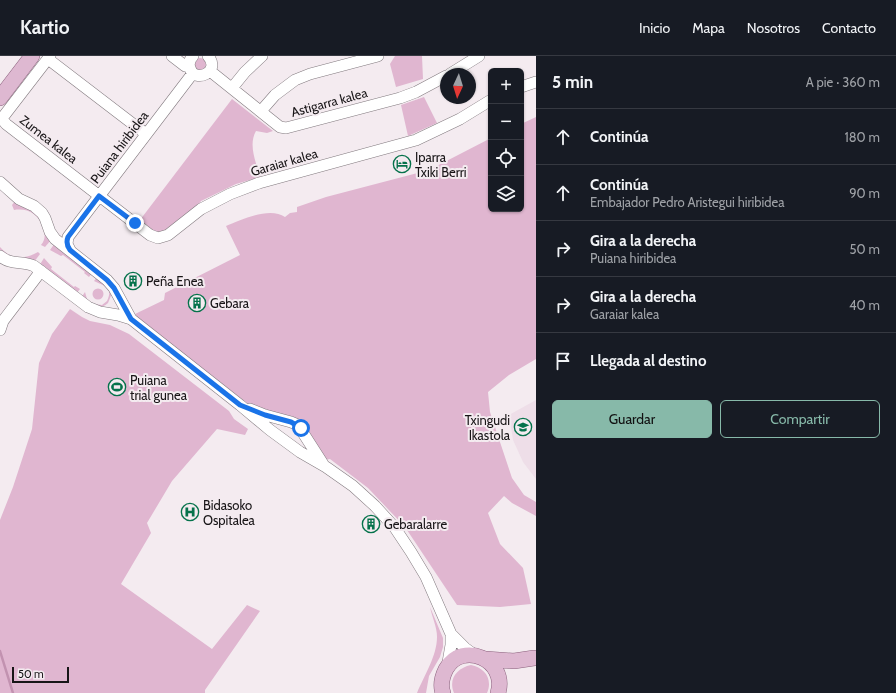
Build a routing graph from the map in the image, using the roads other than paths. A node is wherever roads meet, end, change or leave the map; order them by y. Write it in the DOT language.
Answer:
graph roads {
  1 [pos="20,56"];
  2 [pos="32,56"];
  3 [pos="172,56"];
  4 [pos="193,56"];
  5 [pos="208,56"];
  6 [pos="262,56"];
  7 [pos="378,56"];
  8 [pos="479,56"];
  9 [pos="49,57"];
  10 [pos="460,68"];
  11 [pos="191,70"];
  12 [pos="210,71"];
  13 [pos="440,79"];
  14 [pos="0,82"];
  15 [pos="536,82"];
  16 [pos="524,86"];
  17 [pos="232,88"];
  18 [pos="0,98"];
  19 [pos="488,102"];
  20 [pos="261,111"];
  21 [pos="146,134"];
  22 [pos="0,182"];
  23 [pos="99,196"];
  24 [pos="68,237"];
  25 [pos="55,239"];
  26 [pos="70,250"];
  27 [pos="0,256"];
  28 [pos="41,271"];
  29 [pos="115,290"];
  30 [pos="88,307"];
  31 [pos="131,319"];
  32 [pos="1,323"];
  33 [pos="240,405"];
  34 [pos="291,422"];
  35 [pos="270,430"];
  36 [pos="304,434"];
  37 [pos="300,452"];
  38 [pos="326,467"];
  39 [pos="451,634"];
  40 [pos="535,657"];
  41 [pos="481,658"];
  42 [pos="447,668"];
  43 [pos="499,690"];
  44 [pos="443,693"];
  1 -- 14 [label="main road"];
  2 -- 18 [label="main road"];
  3 -- 11 [label="street"];
  4 -- 11 [label="street, Puiana hiribidea"];
  5 -- 12 [label="street"];
  6 -- 17 [label="street"];
  7 -- 20 [label="street"];
  8 -- 10 [label="street"];
  9 -- 21 [label="street"];
  9 -- 23 [label="street, Zumea kalea"];
  11 -- 12 [label="street"];
  11 -- 21 [label="street, Puiana hiribidea"];
  12 -- 17 [label="street, Astigarra kalea"];
  13 -- 20 [label="street, Astigarra kalea"];
  15 -- 16 [label="street"];
  17 -- 20 [label="street, Astigarra kalea"];
  19 -- 23 [label="street, Garaiar kalea"];
  21 -- 23 [label="street, Puiana hiribidea"];
  22 -- 25 [label="street"];
  23 -- 24 [label="street, Puiana hiribidea"];
  24 -- 25 [label="street"];
  24 -- 26 [label="street"];
  25 -- 26 [label="street"];
  26 -- 29 [label="street"];
  27 -- 28 [label="street"];
  28 -- 30 [label="street"];
  28 -- 32 [label="street"];
  29 -- 30 [label="street"];
  29 -- 31 [label="street"];
  30 -- 31 [label="street"];
  31 -- 33 [label="street"];
  33 -- 34 [label="street"];
  33 -- 35 [label="street"];
  34 -- 35 [label="street"];
  34 -- 36 [label="street"];
  35 -- 37 [label="street"];
  36 -- 37 [label="street"];
  36 -- 38 [label="street"];
  37 -- 38 [label="street"];
  38 -- 39 [label="street"];
  39 -- 41 [label="street"];
  39 -- 42 [label="street"];
  40 -- 41 [label="main road"];
  40 -- 43 [label="main road"];
  41 -- 42 [label="main road"];
  41 -- 43 [label="main road"];
  42 -- 44 [label="main road"];
}
